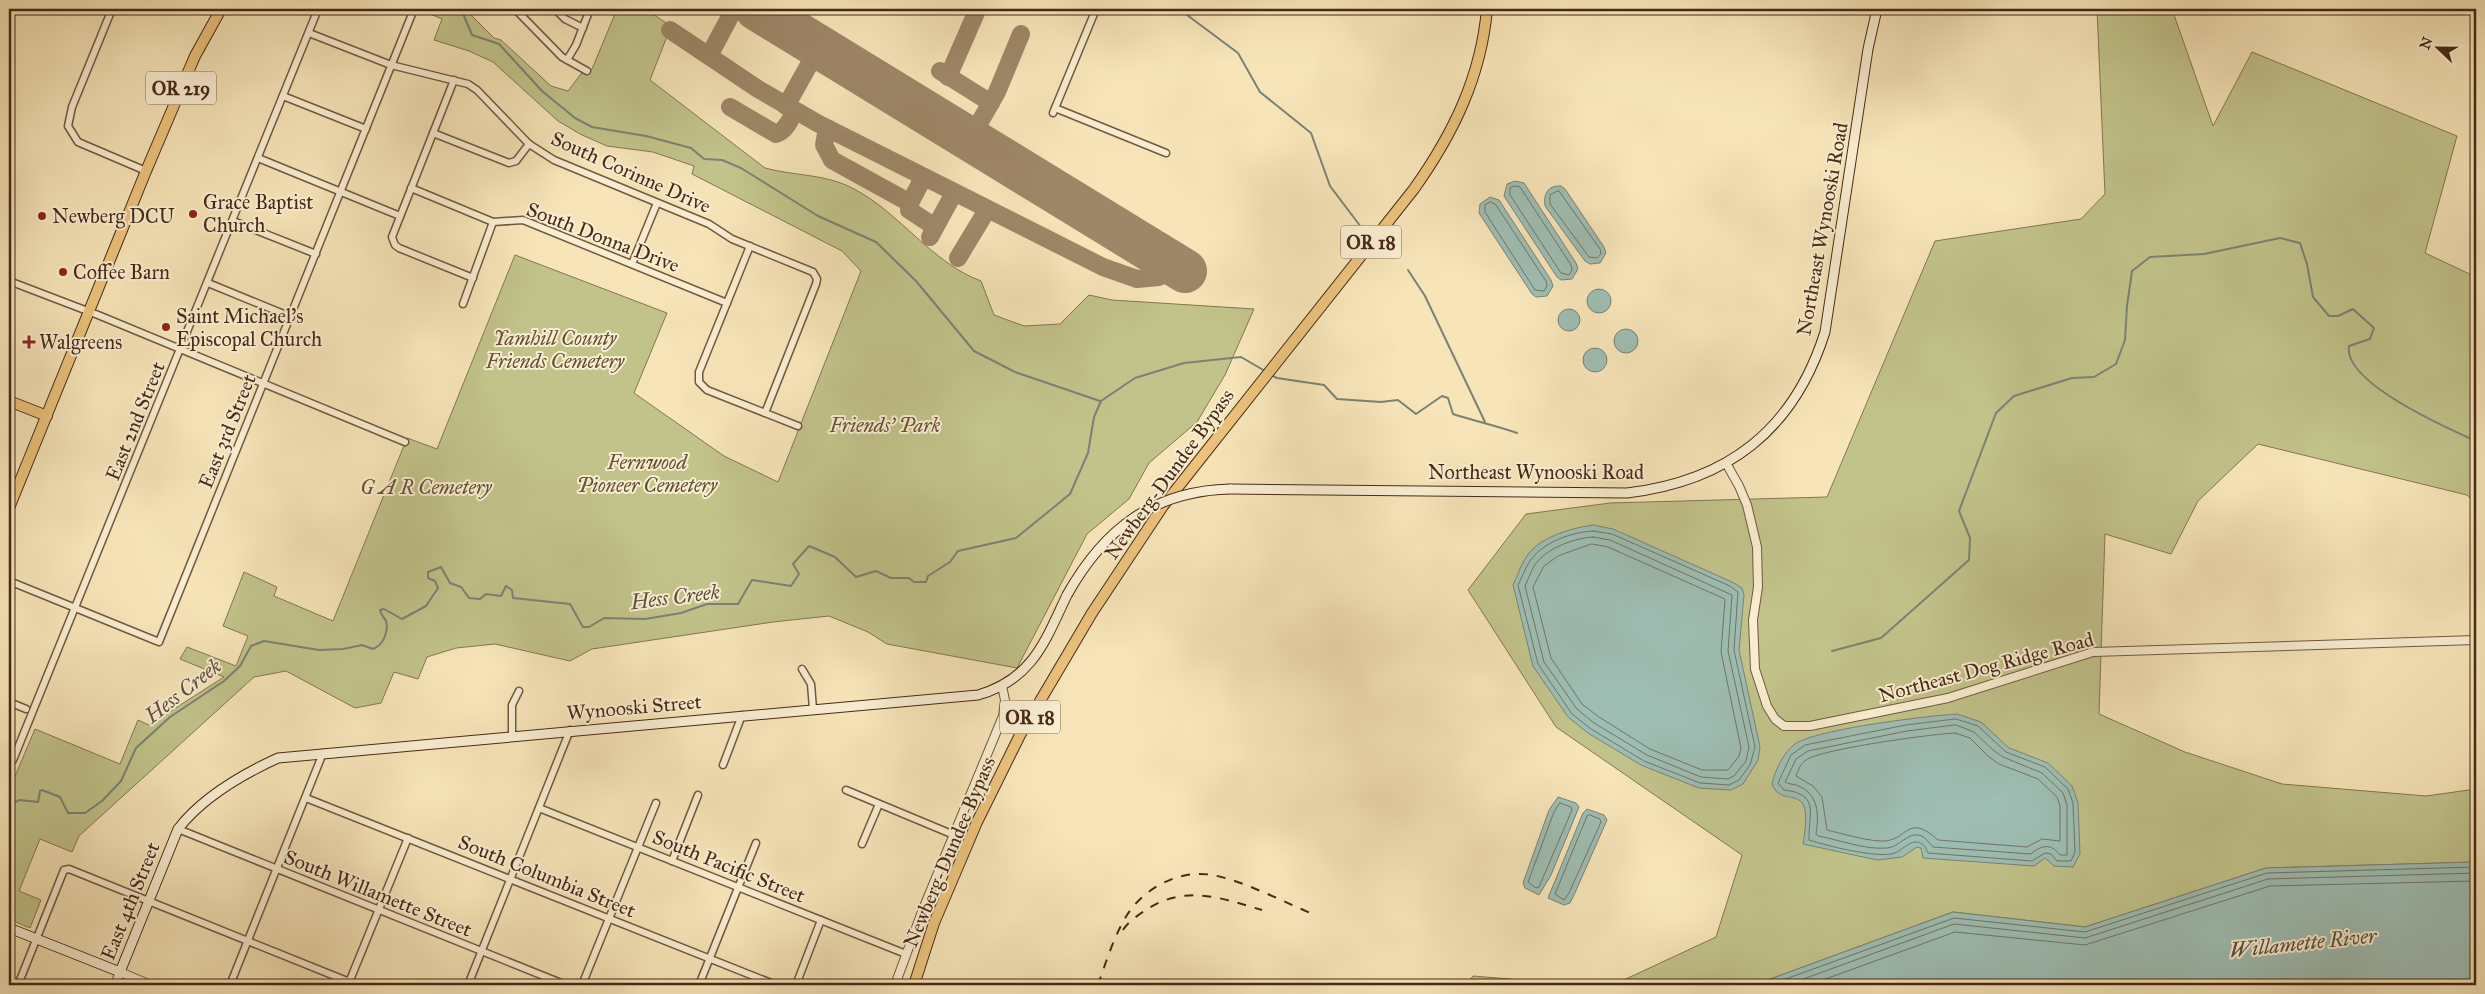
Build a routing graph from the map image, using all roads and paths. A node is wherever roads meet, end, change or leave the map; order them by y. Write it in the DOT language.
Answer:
graph roads {
  1 [pos="112,9"];
  2 [pos="221,9"];
  3 [pos="318,9"];
  4 [pos="414,9"];
  5 [pos="515,9"];
  6 [pos="555,9"];
  7 [pos="590,9"];
  8 [pos="1096,9"];
  9 [pos="1487,9"];
  10 [pos="1877,9"];
  11 [pos="583,28"];
  12 [pos="309,33"];
  13 [pos="567,60"];
  14 [pos="391,65"];
  15 [pos="587,71"];
  16 [pos="454,80"];
  17 [pos="284,96"];
  18 [pos="366,129"];
  19 [pos="433,133"];
  20 [pos="529,144"];
  21 [pos="1166,153"];
  22 [pos="258,158"];
  23 [pos="146,171"];
  24 [pos="411,188"];
  25 [pos="341,191"];
  26 [pos="657,202"];
  27 [pos="400,216"];
  28 [pos="233,221"];
  29 [pos="493,222"];
  30 [pos="750,246"];
  31 [pos="316,254"];
  32 [pos="632,264"];
  33 [pos="473,278"];
  34 [pos="9,282"];
  35 [pos="208,283"];
  36 [pos="727,303"];
  37 [pos="463,304"];
  38 [pos="88,312"];
  39 [pos="291,317"];
  40 [pos="181,350"];
  41 [pos="264,385"];
  42 [pos="9,401"];
  43 [pos="765,412"];
  44 [pos="46,416"];
  45 [pos="798,426"];
  46 [pos="405,442"];
  47 [pos="1726,463"];
  48 [pos="9,508"];
  49 [pos="9,580"];
  50 [pos="1067,594"];
  51 [pos="76,608"];
  52 [pos="2476,640"];
  53 [pos="802,669"];
  54 [pos="1002,686"];
  55 [pos="519,691"];
  56 [pos="9,702"];
  57 [pos="26,709"];
  58 [pos="813,709"];
  59 [pos="742,715"];
  60 [pos="570,730"];
  61 [pos="512,736"];
  62 [pos="323,753"];
  63 [pos="13,760"];
  64 [pos="723,765"];
  65 [pos="846,790"];
  66 [pos="698,795"];
  67 [pos="306,798"];
  68 [pos="656,803"];
  69 [pos="879,804"];
  70 [pos="539,808"];
  71 [pos="178,829"];
  72 [pos="954,835"];
  73 [pos="408,838"];
  74 [pos="756,842"];
  75 [pos="862,844"];
  76 [pos="638,848"];
  77 [pos="672,861"];
  78 [pos="277,870"];
  79 [pos="510,880"];
  80 [pos="738,887"];
  81 [pos="148,902"];
  82 [pos="378,911"];
  83 [pos="609,919"];
  84 [pos="821,920"];
  85 [pos="9,928"];
  86 [pos="36,940"];
  87 [pos="248,941"];
  88 [pos="481,952"];
  89 [pos="906,954"];
  90 [pos="709,959"];
  91 [pos="120,972"];
  92 [pos="349,984"];
  93 [pos="18,985"];
  94 [pos="114,985"];
  95 [pos="151,985"];
  96 [pos="230,985"];
  97 [pos="357,985"];
  98 [pos="468,985"];
  99 [pos="566,985"];
  100 [pos="582,985"];
  101 [pos="699,985"];
  102 [pos="776,985"];
  103 [pos="796,985"];
  104 [pos="894,985"];
  105 [pos="914,985"];
  1 -- 23 [label="street"];
  2 -- 23 [label="main road, OR 219"];
  3 -- 12 [label="street, East 2nd Street"];
  4 -- 14 [label="street, East 3rd Street"];
  5 -- 13 [label="street"];
  6 -- 11 [label="street"];
  7 -- 11 [label="street"];
  8 -- 21 [label="street"];
  9 -- 105 [label="main road, Newberg-Dundee Bypass / OR 18"];
  10 -- 47 [label="main road, Northeast Wynooski Road"];
  11 -- 13 [label="street"];
  12 -- 14 [label="street, South Corinne Drive"];
  12 -- 17 [label="street, East 2nd Street"];
  13 -- 15 [label="street"];
  14 -- 16 [label="street, South Corinne Drive"];
  14 -- 18 [label="street, East 3rd Street"];
  16 -- 19 [label="street"];
  16 -- 20 [label="street, South Corinne Drive"];
  17 -- 18 [label="street"];
  17 -- 22 [label="street, East 2nd Street"];
  18 -- 25 [label="street, East 3rd Street"];
  19 -- 20 [label="street"];
  19 -- 24 [label="street"];
  20 -- 26 [label="street, South Corinne Drive"];
  22 -- 25 [label="street"];
  22 -- 28 [label="street, East 2nd Street"];
  23 -- 38 [label="main road, OR 219"];
  24 -- 27 [label="street"];
  24 -- 29 [label="street, South Donna Drive"];
  25 -- 27 [label="street"];
  25 -- 31 [label="street, East 3rd Street"];
  26 -- 30 [label="street, South Corinne Drive"];
  26 -- 32 [label="street"];
  27 -- 33 [label="street"];
  28 -- 31 [label="street"];
  28 -- 35 [label="street, East 2nd Street"];
  29 -- 32 [label="street, South Donna Drive"];
  29 -- 33 [label="street"];
  30 -- 36 [label="street"];
  30 -- 43 [label="street, South Corinne Drive"];
  31 -- 39 [label="street, East 3rd Street"];
  32 -- 36 [label="street, South Donna Drive"];
  33 -- 37 [label="street"];
  34 -- 38 [label="street"];
  35 -- 39 [label="street"];
  35 -- 40 [label="street, East 2nd Street"];
  36 -- 43 [label="street"];
  38 -- 40 [label="street"];
  38 -- 44 [label="main road, OR 219"];
  39 -- 41 [label="street, East 3rd Street"];
  40 -- 41 [label="street"];
  40 -- 51 [label="street, East 2nd Street"];
  41 -- 46 [label="street"];
  41 -- 51 [label="street, East 3rd Street"];
  42 -- 44 [label="main road"];
  43 -- 45 [label="street"];
  44 -- 48 [label="main road, OR 219"];
  47 -- 50 [label="main road, Northeast Wynooski Road, bridge"];
  47 -- 52 [label="street, Northeast Dog Ridge Road"];
  49 -- 51 [label="street"];
  50 -- 54 [label="main road, Wynooski Street"];
  51 -- 63 [label="street, East 2nd Street"];
  53 -- 58 [label="street"];
  54 -- 58 [label="main road, Wynooski Street"];
  54 -- 72 [label="street"];
  55 -- 61 [label="street"];
  56 -- 57 [label="street"];
  58 -- 59 [label="main road, Wynooski Street"];
  59 -- 60 [label="main road, Wynooski Street"];
  59 -- 64 [label="street"];
  60 -- 61 [label="main road, Wynooski Street"];
  60 -- 70 [label="street"];
  61 -- 62 [label="main road, Wynooski Street"];
  62 -- 67 [label="street"];
  62 -- 71 [label="main road, Wynooski Street"];
  65 -- 69 [label="street"];
  66 -- 77 [label="street"];
  67 -- 73 [label="street, South Columbia Street"];
  67 -- 78 [label="street"];
  68 -- 76 [label="street"];
  69 -- 72 [label="street"];
  69 -- 75 [label="street"];
  70 -- 76 [label="street, South Pacific Street"];
  70 -- 79 [label="street"];
  71 -- 78 [label="street, South Willamette Street"];
  71 -- 81 [label="main road, East 4th Street"];
  72 -- 89 [label="street"];
  73 -- 79 [label="street, South Columbia Street"];
  73 -- 82 [label="street"];
  74 -- 80 [label="street"];
  76 -- 77 [label="street, South Pacific Street"];
  76 -- 83 [label="street"];
  77 -- 80 [label="street, South Pacific Street"];
  78 -- 82 [label="street, South Willamette Street"];
  78 -- 87 [label="street"];
  79 -- 83 [label="street, South Columbia Street"];
  79 -- 88 [label="street"];
  80 -- 84 [label="street, South Pacific Street"];
  80 -- 90 [label="street"];
  81 -- 86 [label="street"];
  81 -- 87 [label="street"];
  81 -- 91 [label="main road, East 4th Street"];
  82 -- 88 [label="street, South Willamette Street"];
  82 -- 92 [label="street"];
  83 -- 90 [label="street, South Columbia Street"];
  83 -- 100 [label="street"];
  84 -- 89 [label="street, South Pacific Street"];
  84 -- 103 [label="street"];
  85 -- 86 [label="main road"];
  86 -- 91 [label="main road"];
  86 -- 93 [label="street"];
  87 -- 92 [label="street"];
  87 -- 96 [label="street"];
  88 -- 98 [label="street"];
  88 -- 99 [label="street, South Willamette Street"];
  89 -- 104 [label="street"];
  90 -- 101 [label="street"];
  90 -- 102 [label="street, South Columbia Street"];
  91 -- 94 [label="street, East 4th Street"];
  91 -- 95 [label="street"];
  92 -- 97 [label="street"];
}
